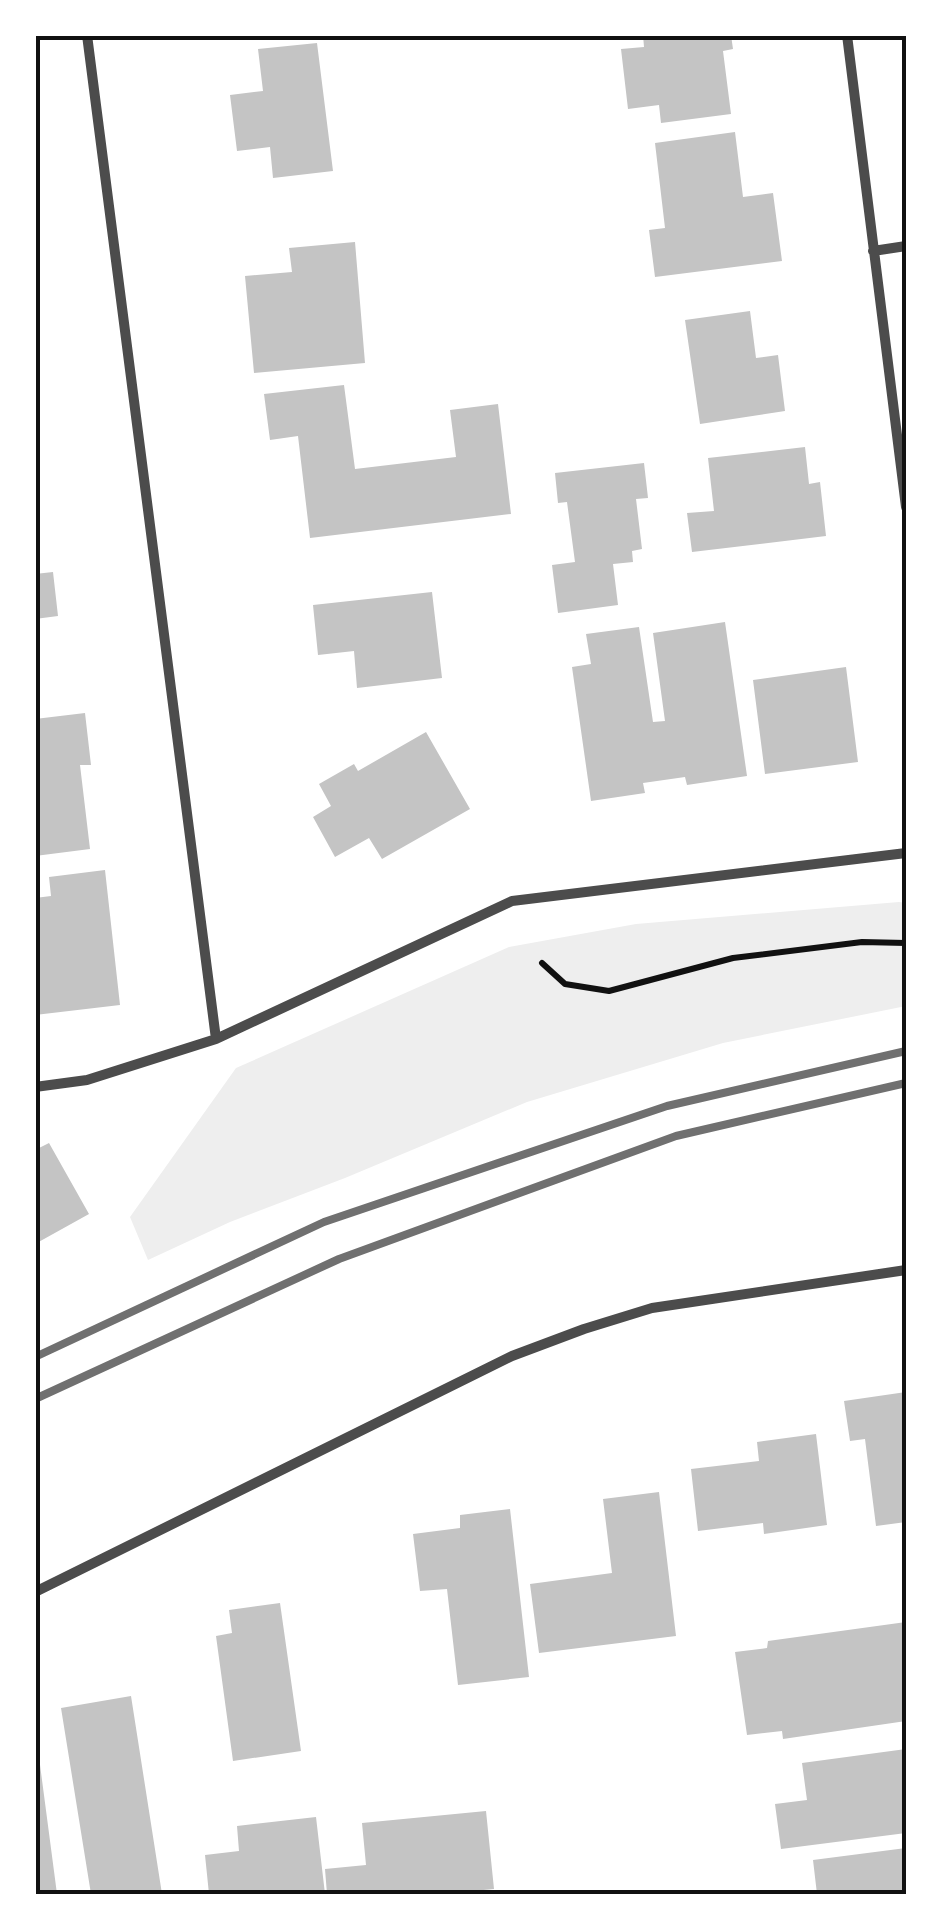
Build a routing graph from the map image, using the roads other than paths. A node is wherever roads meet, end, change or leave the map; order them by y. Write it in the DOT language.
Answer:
graph roads {
  1 [pos="87,35"];
  2 [pos="846,35"];
  3 [pos="906,246"];
  4 [pos="873,251"];
  5 [pos="906,507"];
  6 [pos="906,852"];
  7 [pos="216,1039"];
  8 [pos="35,1088"];
  9 [pos="906,1270"];
  10 [pos="35,1592"];
  1 -- 7 [label="street"];
  2 -- 4 [label="street"];
  3 -- 4 [label="street"];
  4 -- 5 [label="street"];
  6 -- 7 [label="street"];
  7 -- 8 [label="street"];
  9 -- 10 [label="street"];
}
